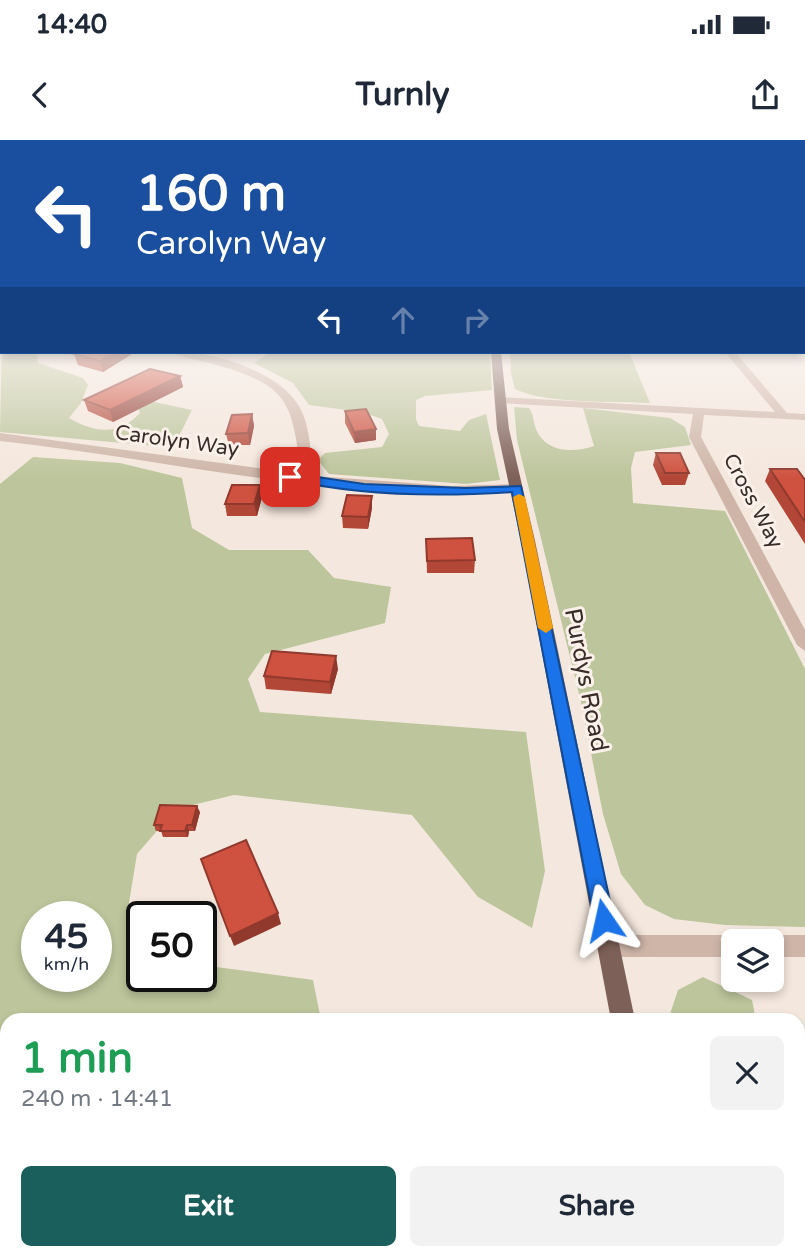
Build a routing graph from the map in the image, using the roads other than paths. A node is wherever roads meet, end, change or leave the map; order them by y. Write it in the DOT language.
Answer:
graph roads {
  1 [pos="246,373"];
  2 [pos="497,373"];
  3 [pos="748,373"];
  4 [pos="499,400"];
  5 [pos="699,411"];
  6 [pos="784,416"];
  7 [pos="805,417"];
  8 [pos="0,437"];
  9 [pos="308,480"];
  10 [pos="517,488"];
  11 [pos="805,646"];
  12 [pos="609,946"];
  13 [pos="721,946"];
  14 [pos="784,946"];
  15 [pos="805,946"];
  16 [pos="622,1013"];
  1 -- 9 [label="street"];
  2 -- 4 [label="main road, Purdys Road"];
  3 -- 6 [label="street"];
  4 -- 5 [label="street"];
  4 -- 10 [label="main road, Purdys Road"];
  5 -- 6 [label="street"];
  5 -- 11 [label="street, Cross Way"];
  6 -- 7 [label="street"];
  8 -- 9 [label="street, Carolyn Way"];
  9 -- 10 [label="street, Carolyn Way"];
  10 -- 12 [label="main road, Purdys Road"];
  12 -- 13 [label="street"];
  12 -- 16 [label="main road, Purdys Road"];
  14 -- 15 [label="street"];
}
